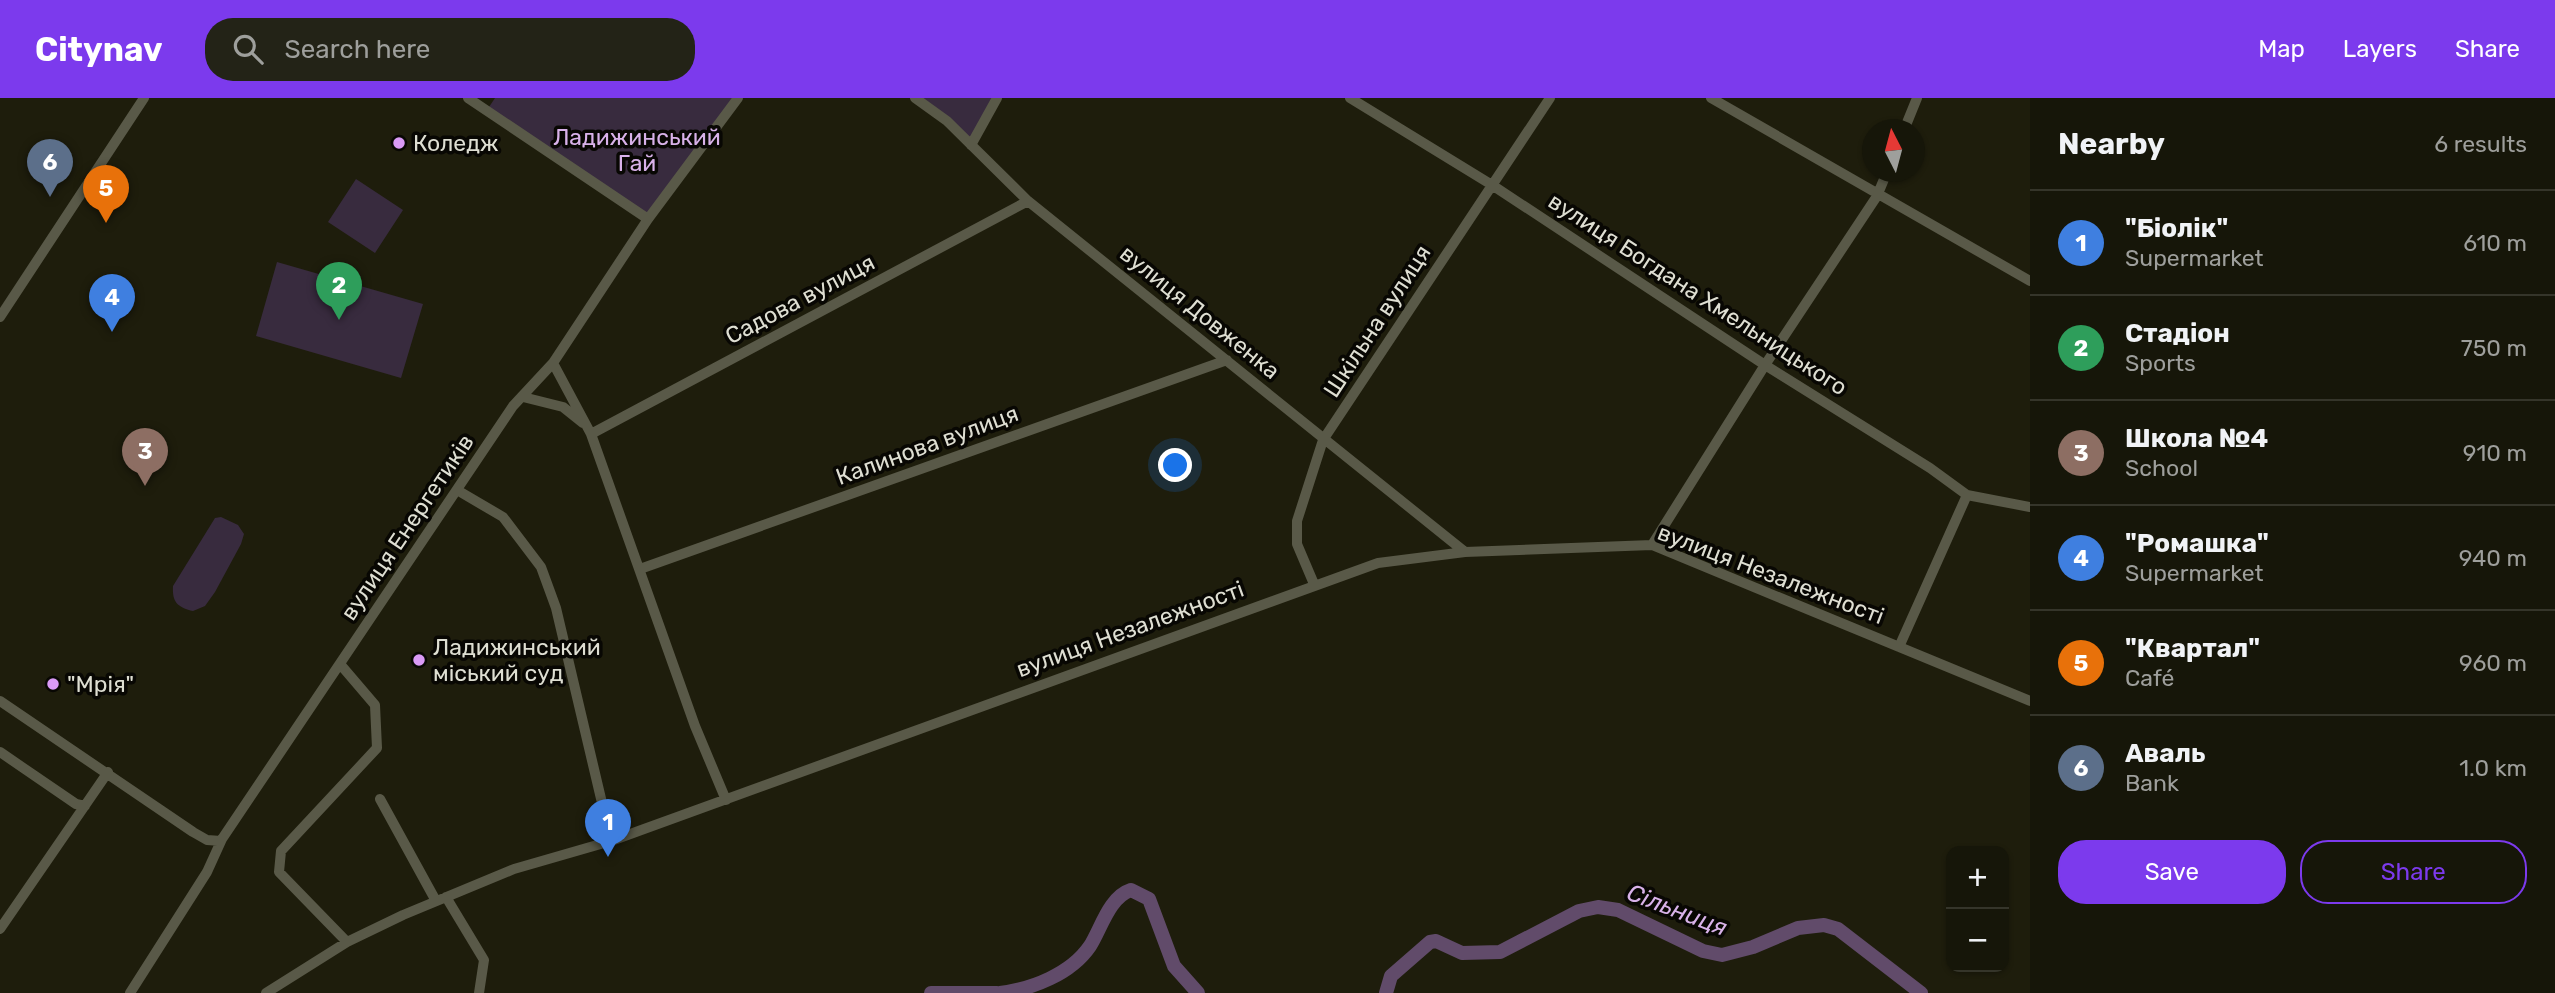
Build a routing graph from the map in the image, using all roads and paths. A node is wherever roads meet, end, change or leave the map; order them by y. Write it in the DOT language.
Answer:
graph roads {
  1 [pos="144,98"];
  2 [pos="468,98"];
  3 [pos="738,98"];
  4 [pos="915,98"];
  5 [pos="997,98"];
  6 [pos="1350,98"];
  7 [pos="1550,98"];
  8 [pos="1711,98"];
  9 [pos="1917,98"];
  10 [pos="1908,119"];
  11 [pos="971,145"];
  12 [pos="1883,182"];
  13 [pos="1492,185"];
  14 [pos="1877,196"];
  15 [pos="1028,201"];
  16 [pos="648,219"];
  17 [pos="2030,281"];
  18 [pos="0,317"];
  19 [pos="1227,360"];
  20 [pos="553,363"];
  21 [pos="1765,365"];
  22 [pos="523,397"];
  23 [pos="589,430"];
  24 [pos="1323,440"];
  25 [pos="457,490"];
  26 [pos="1967,495"];
  27 [pos="2030,507"];
  28 [pos="1652,545"];
  29 [pos="1465,552"];
  30 [pos="640,569"];
  31 [pos="1314,584"];
  32 [pos="1899,647"];
  33 [pos="340,664"];
  34 [pos="0,701"];
  35 [pos="2030,701"];
  36 [pos="0,752"];
  37 [pos="108,772"];
  38 [pos="380,799"];
  39 [pos="726,800"];
  40 [pos="85,806"];
  41 [pos="221,841"];
  42 [pos="611,841"];
  43 [pos="441,899"];
  44 [pos="0,929"];
  45 [pos="347,942"];
  46 [pos="130,993"];
  47 [pos="266,993"];
  48 [pos="479,993"];
  1 -- 18 [label="street"];
  2 -- 16 [label="street"];
  3 -- 16 [label="street, вулиця Енергетиків"];
  4 -- 11 [label="street, вулиця Довженка"];
  5 -- 11 [label="street"];
  6 -- 13 [label="street, вулиця Богдана Хмельницького"];
  7 -- 13 [label="street, Шкільна вулиця"];
  8 -- 14 [label="street"];
  9 -- 10 [label="street"];
  11 -- 15 [label="street, вулиця Довженка"];
  12 -- 14 [label="street"];
  13 -- 21 [label="street, вулиця Богдана Хмельницького"];
  13 -- 24 [label="street, Шкільна вулиця"];
  14 -- 17 [label="street"];
  14 -- 21 [label="street"];
  15 -- 19 [label="street, вулиця Довженка"];
  15 -- 23 [label="street, Садова вулиця"];
  16 -- 20 [label="street, вулиця Енергетиків"];
  19 -- 24 [label="street, вулиця Довженка"];
  19 -- 30 [label="street, Калинова вулиця"];
  20 -- 22 [label="street, вулиця Енергетиків"];
  20 -- 23 [label="street"];
  21 -- 26 [label="street, вулиця Богдана Хмельницького"];
  21 -- 28 [label="street"];
  22 -- 23 [label="street"];
  22 -- 25 [label="street, вулиця Енергетиків"];
  23 -- 30 [label="street"];
  24 -- 29 [label="street, вулиця Довженка"];
  24 -- 31 [label="street, Шкільна вулиця"];
  25 -- 33 [label="street, вулиця Енергетиків"];
  25 -- 42 [label="street"];
  26 -- 27 [label="street, вулиця Богдана Хмельницького"];
  26 -- 32 [label="street"];
  28 -- 29 [label="street, вулиця Незалежності"];
  28 -- 32 [label="street, вулиця Незалежності"];
  29 -- 31 [label="street, вулиця Незалежності"];
  30 -- 39 [label="street"];
  31 -- 39 [label="street, вулиця Незалежності"];
  32 -- 35 [label="street, вулиця Незалежності"];
  33 -- 41 [label="street, вулиця Енергетиків"];
  33 -- 45 [label="street"];
  34 -- 37 [label="street"];
  36 -- 40 [label="street"];
  37 -- 40 [label="street"];
  37 -- 41 [label="street"];
  38 -- 43 [label="street"];
  39 -- 42 [label="street, вулиця Незалежності"];
  40 -- 44 [label="street"];
  41 -- 46 [label="street, вулиця Енергетиків"];
  42 -- 43 [label="street, вулиця Незалежності"];
  43 -- 45 [label="street, вулиця Незалежності"];
  43 -- 48 [label="street"];
  45 -- 47 [label="street, вулиця Незалежності"];
}
